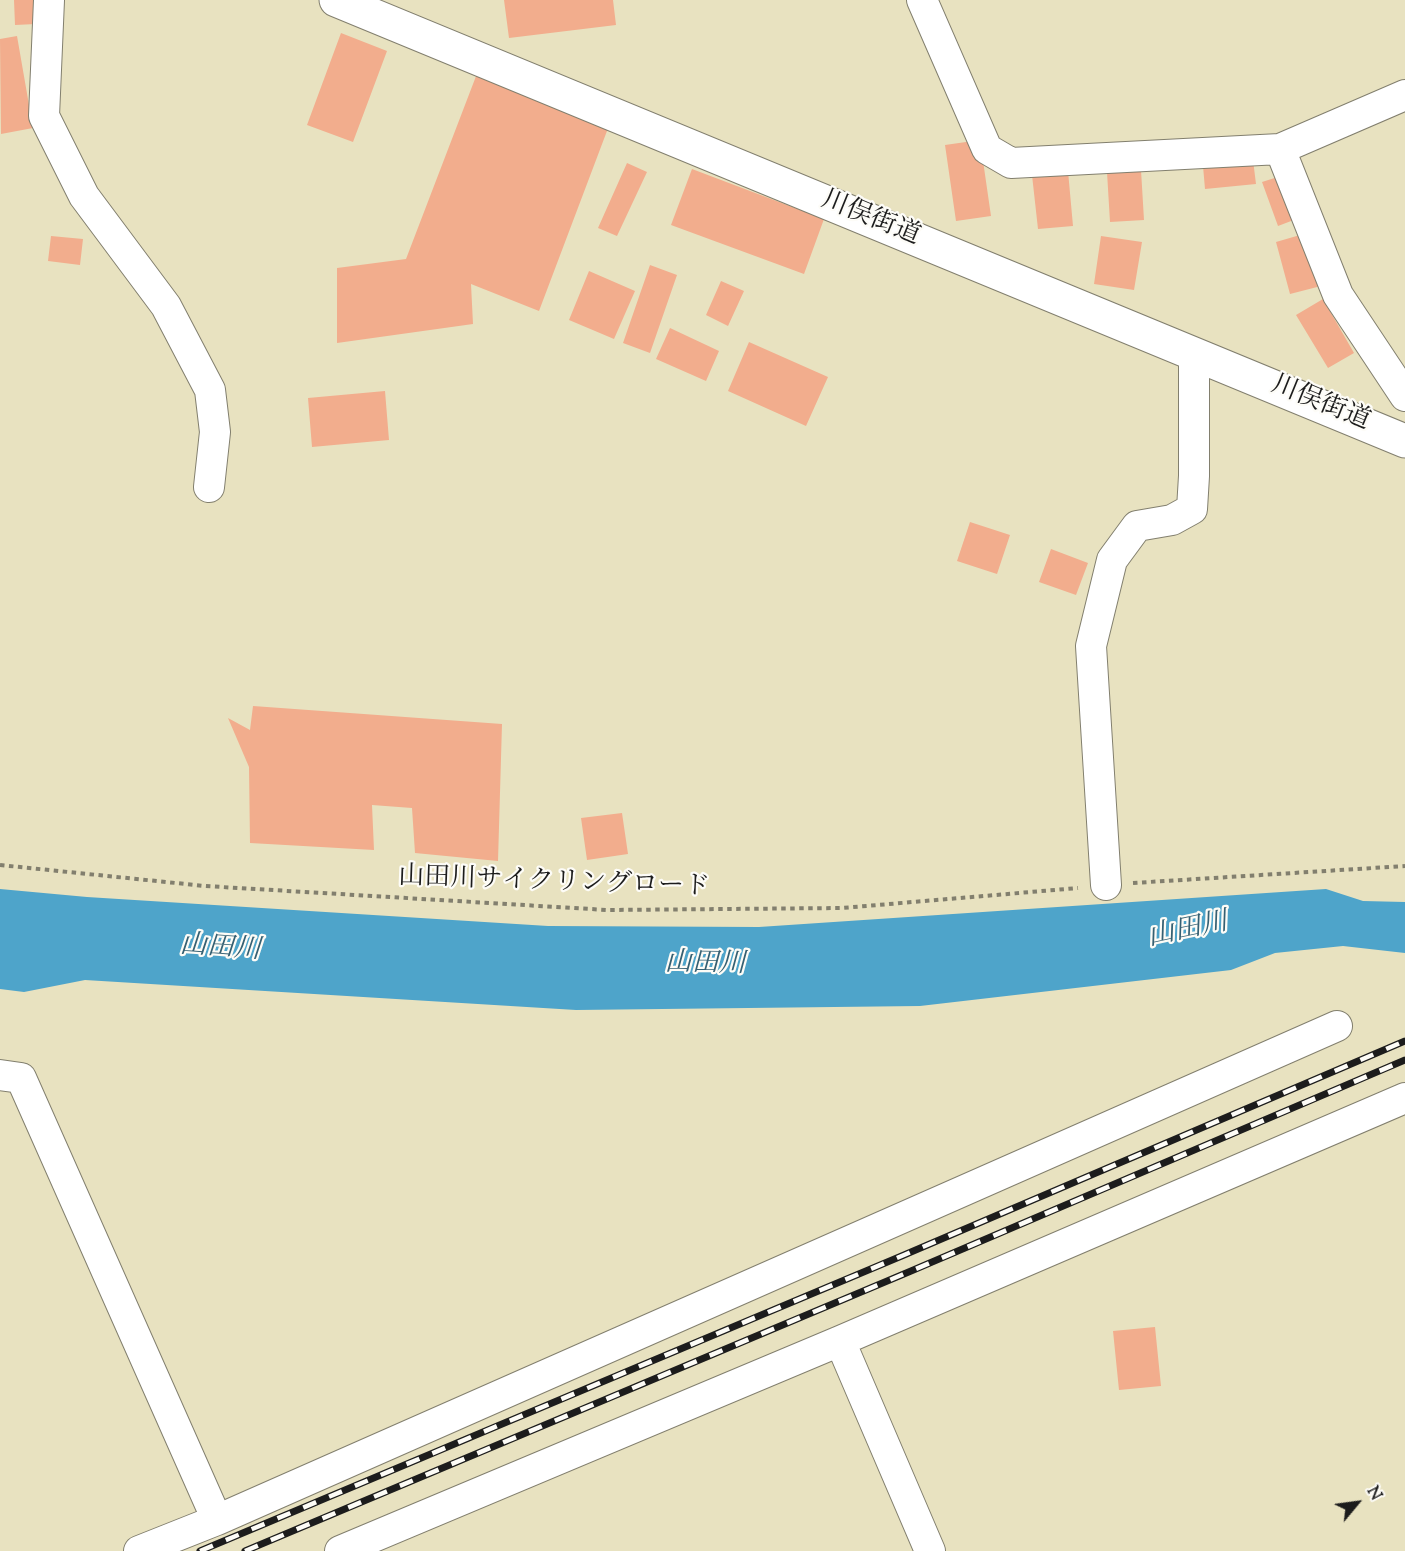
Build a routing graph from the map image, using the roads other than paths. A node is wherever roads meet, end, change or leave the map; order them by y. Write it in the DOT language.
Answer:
graph roads {
  1 [pos="49,0"];
  2 [pos="336,0"];
  3 [pos="922,0"];
  4 [pos="1405,95"];
  5 [pos="1280,149"];
  6 [pos="1194,354"];
  7 [pos="1405,396"];
  8 [pos="1405,441"];
  9 [pos="210,487"];
  10 [pos="1106,885"];
  11 [pos="1337,1026"];
  12 [pos="0,1075"];
  13 [pos="1405,1098"];
  14 [pos="840,1341"];
  15 [pos="217,1520"];
  16 [pos="139,1551"];
  17 [pos="340,1551"];
  18 [pos="930,1551"];
  1 -- 9 [label="street"];
  2 -- 6 [label="main road, 川俣街道"];
  3 -- 5 [label="street"];
  4 -- 5 [label="street"];
  5 -- 7 [label="street"];
  6 -- 8 [label="main road, 川俣街道"];
  6 -- 10 [label="street"];
  11 -- 15 [label="street"];
  12 -- 15 [label="street"];
  13 -- 14 [label="street"];
  14 -- 17 [label="street"];
  14 -- 18 [label="street"];
  15 -- 16 [label="street"];
}
